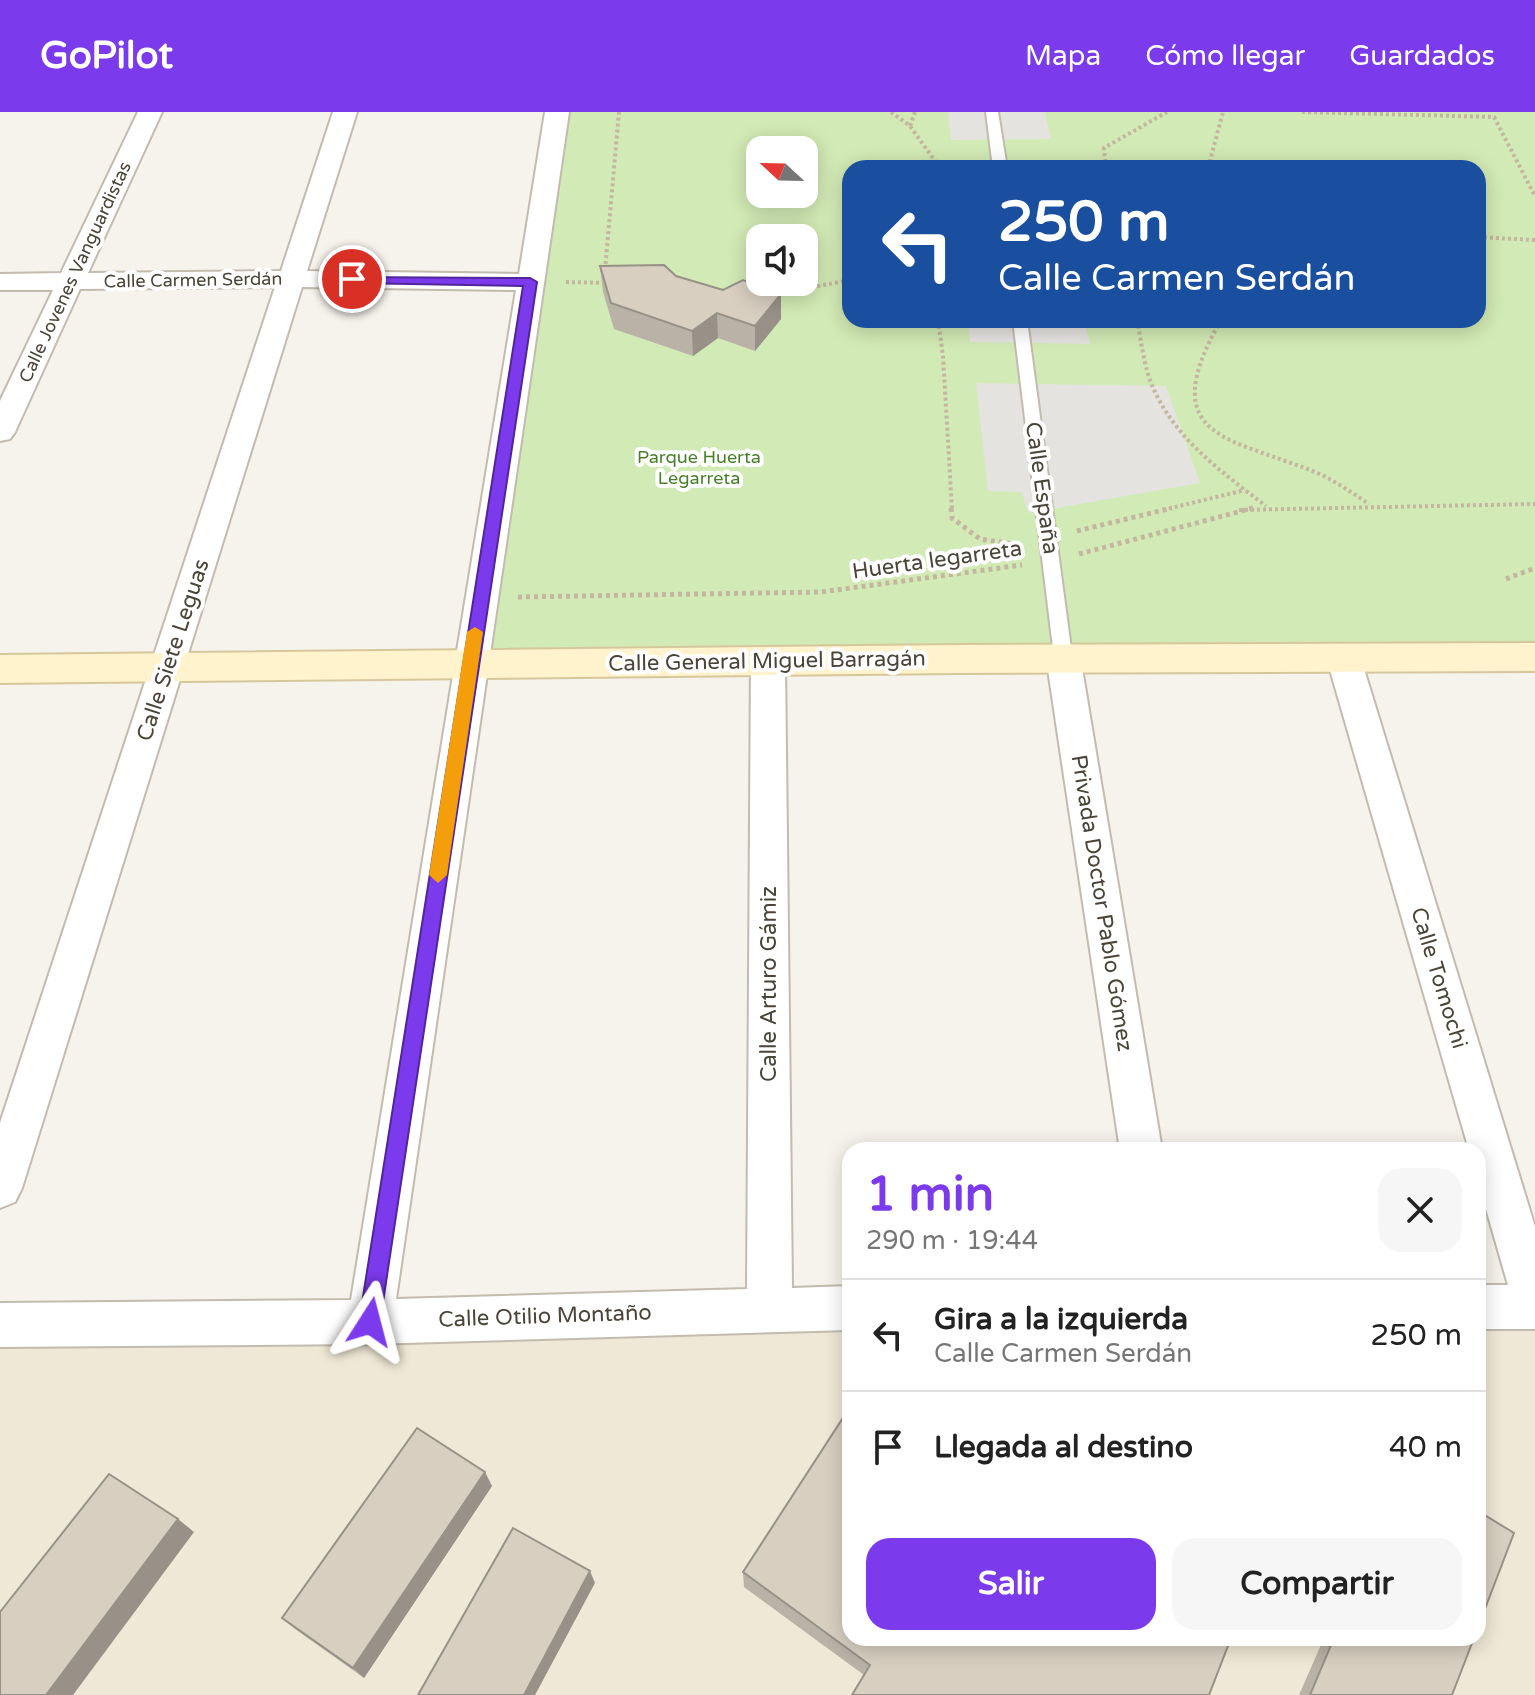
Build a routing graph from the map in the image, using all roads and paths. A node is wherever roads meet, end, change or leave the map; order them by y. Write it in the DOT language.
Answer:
graph roads {
  1 [pos="150,112"];
  2 [pos="345,112"];
  3 [pos="557,112"];
  4 [pos="619,112"];
  5 [pos="891,112"];
  6 [pos="915,112"];
  7 [pos="992,112"];
  8 [pos="1167,112"];
  9 [pos="1223,112"];
  10 [pos="1302,112"];
  11 [pos="1494,115"];
  12 [pos="910,126"];
  13 [pos="934,160"];
  14 [pos="999,160"];
  15 [pos="1105,160"];
  16 [pos="1210,160"];
  17 [pos="1535,196"];
  18 [pos="1486,237"];
  19 [pos="1535,240"];
  20 [pos="292,279"];
  21 [pos="0,282"];
  22 [pos="530,282"];
  23 [pos="842,282"];
  24 [pos="72,283"];
  25 [pos="602,283"];
  26 [pos="617,283"];
  27 [pos="818,288"];
  28 [pos="939,328"];
  29 [pos="1021,328"];
  30 [pos="1139,328"];
  31 [pos="1217,328"];
  32 [pos="0,432"];
  33 [pos="1245,490"];
  34 [pos="1535,504"];
  35 [pos="1371,505"];
  36 [pos="1267,506"];
  37 [pos="1048,538"];
  38 [pos="1052,561"];
  39 [pos="1535,568"];
  40 [pos="1506,579"];
  41 [pos="481,597"];
  42 [pos="1063,656"];
  43 [pos="1343,656"];
  44 [pos="1535,657"];
  45 [pos="768,660"];
  46 [pos="469,666"];
  47 [pos="168,667"];
  48 [pos="0,669"];
  49 [pos="1140,1142"];
  50 [pos="0,1188"];
  51 [pos="1535,1300"];
  52 [pos="1486,1307"];
  53 [pos="1535,1307"];
  54 [pos="842,1308"];
  55 [pos="770,1309"];
  56 [pos="370,1322"];
  57 [pos="0,1325"];
  1 -- 24 [label="street, Calle Jovenes Vanguardistas"];
  2 -- 20 [label="street, Calle Siete Leguas"];
  3 -- 22 [label="street"];
  4 -- 25 [label="path"];
  5 -- 12 [label="path"];
  6 -- 12 [label="path"];
  7 -- 14 [label="lane"];
  8 -- 15 [label="path"];
  9 -- 16 [label="path"];
  10 -- 11 [label="path"];
  11 -- 17 [label="path"];
  12 -- 13 [label="path"];
  18 -- 19 [label="path"];
  20 -- 22 [label="street, Calle Carmen Serdán"];
  20 -- 24 [label="street, Calle Carmen Serdán"];
  20 -- 47 [label="street, Calle Siete Leguas"];
  21 -- 24 [label="street, Calle Carmen Serdán"];
  22 -- 25 [label="path"];
  22 -- 41 [label="street"];
  23 -- 27 [label="path"];
  24 -- 32 [label="street, Calle Jovenes Vanguardistas"];
  25 -- 26 [label="path"];
  28 -- 37 [label="path"];
  29 -- 37 [label="lane, Calle España"];
  30 -- 33 [label="path"];
  31 -- 35 [label="path"];
  33 -- 36 [label="path"];
  33 -- 37 [label="path"];
  34 -- 35 [label="path, Huerta legarreta"];
  35 -- 36 [label="path, Huerta legarreta"];
  36 -- 38 [label="path, Huerta legarreta"];
  37 -- 38 [label="lane, Calle España"];
  38 -- 41 [label="path, Huerta legarreta"];
  38 -- 42 [label="lane, Calle España"];
  39 -- 40 [label="path"];
  41 -- 46 [label="street"];
  42 -- 43 [label="main road, Calle General Miguel Barragán"];
  42 -- 45 [label="main road, Calle General Miguel Barragán"];
  42 -- 49 [label="street, Privada Doctor Pablo Gómez"];
  43 -- 44 [label="main road, Calle General Miguel Barragán"];
  43 -- 51 [label="street, Calle Tomochi"];
  45 -- 46 [label="main road, Calle General Miguel Barragán"];
  45 -- 55 [label="street, Calle Arturo Gámiz"];
  46 -- 47 [label="main road, Calle General Miguel Barragán"];
  46 -- 56 [label="street"];
  47 -- 48 [label="main road, Calle General Miguel Barragán"];
  47 -- 50 [label="street, Calle Siete Leguas"];
  52 -- 53 [label="street"];
  54 -- 55 [label="street, Calle Otilio Montaño"];
  55 -- 56 [label="street, Calle Otilio Montaño"];
  56 -- 57 [label="street, Calle Otilio Montaño"];
}
